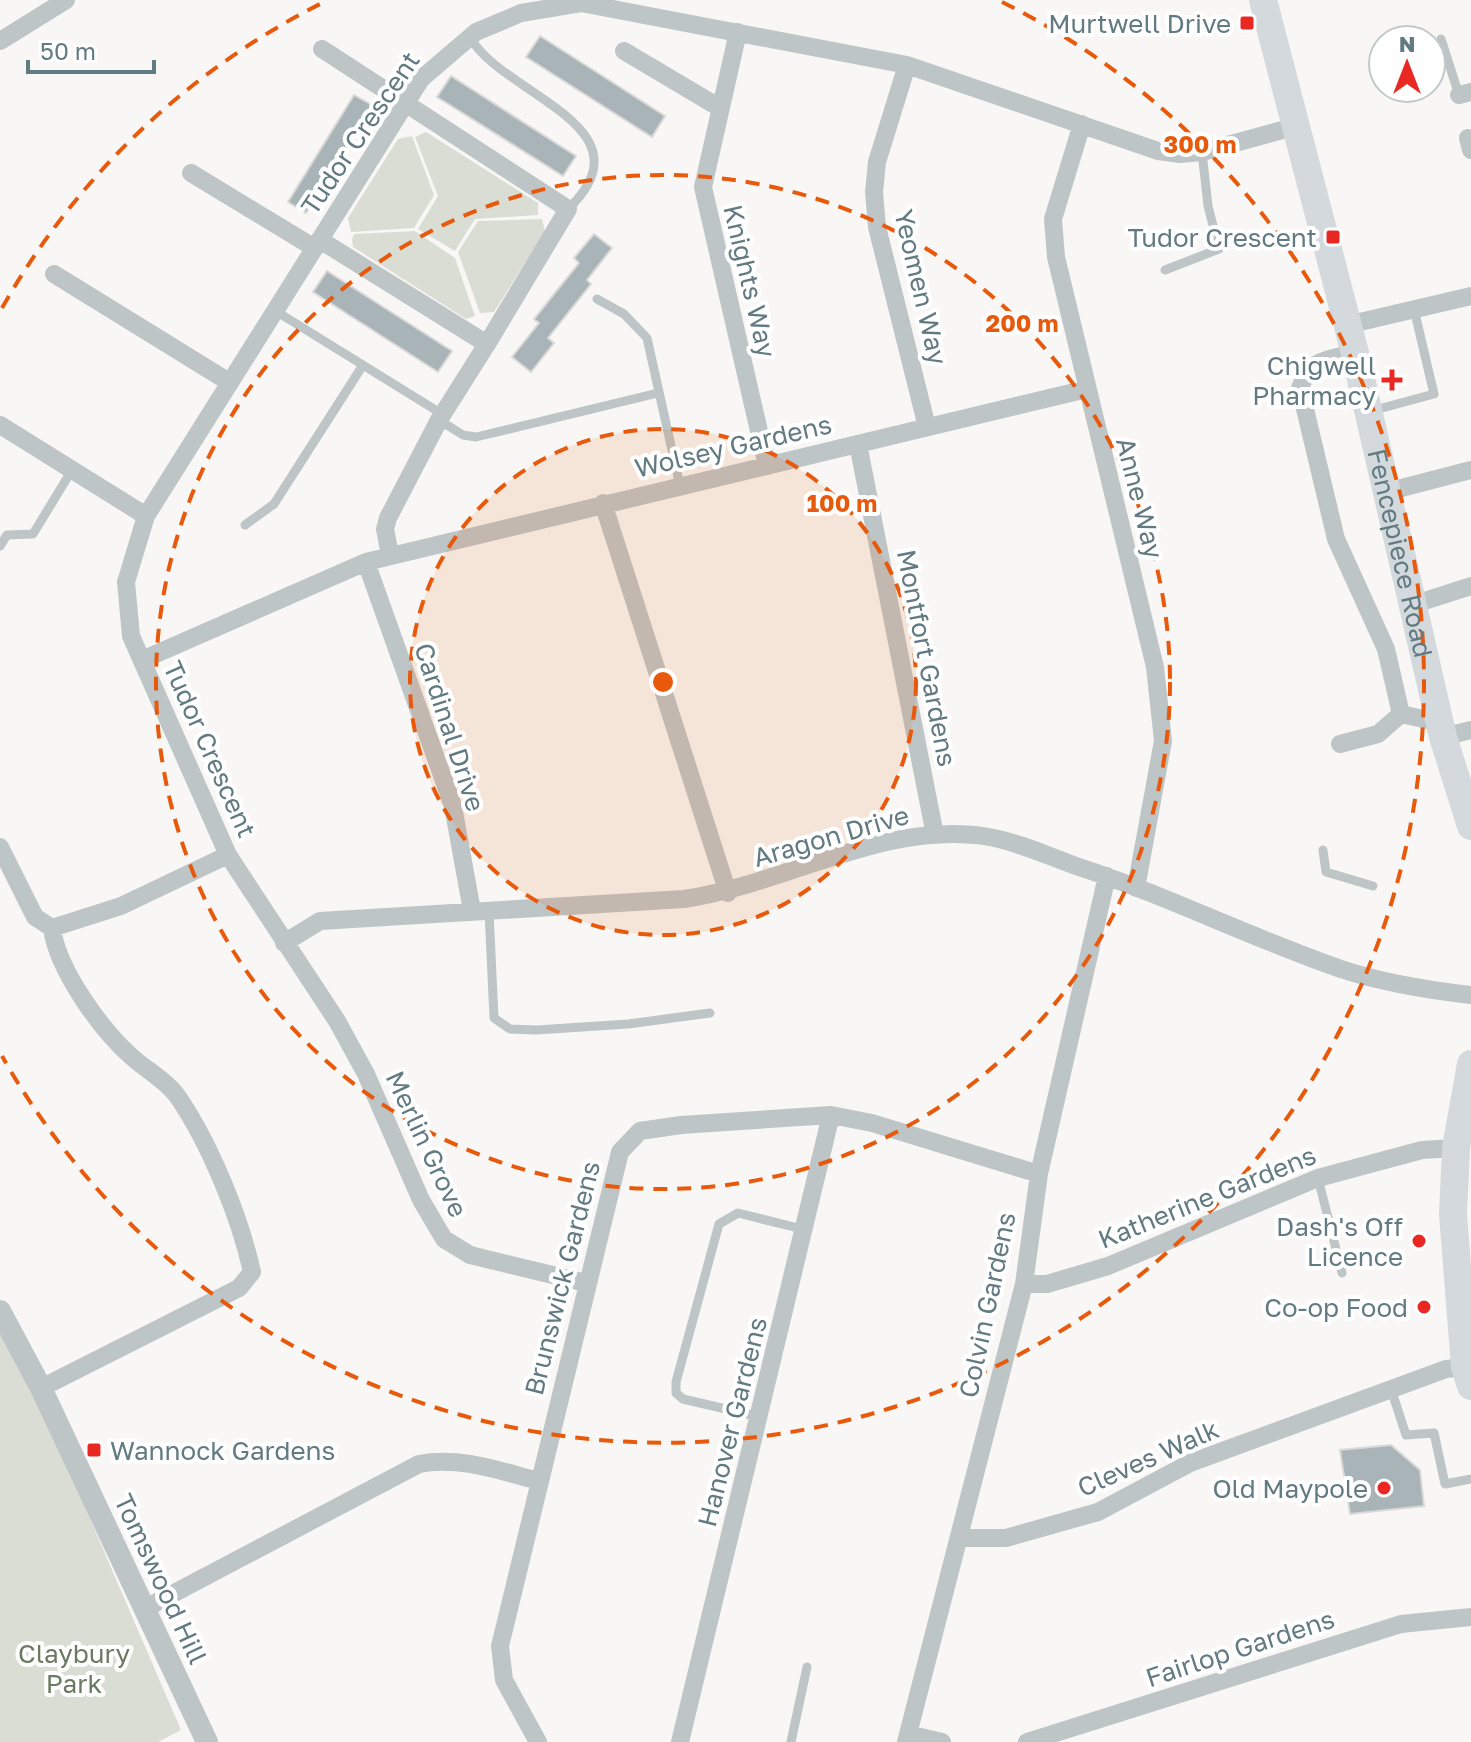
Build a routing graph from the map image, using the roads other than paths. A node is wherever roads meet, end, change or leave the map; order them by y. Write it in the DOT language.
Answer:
graph roads {
  1 [pos="66,0"];
  2 [pos="1263,0"];
  3 [pos="738,32"];
  4 [pos="470,37"];
  5 [pos="0,41"];
  6 [pos="322,49"];
  7 [pos="624,51"];
  8 [pos="1447,52"];
  9 [pos="907,65"];
  10 [pos="1465,93"];
  11 [pos="404,106"];
  12 [pos="720,108"];
  13 [pos="1082,124"];
  14 [pos="1297,126"];
  15 [pos="1202,152"];
  16 [pos="191,173"];
  17 [pos="568,209"];
  18 [pos="317,243"];
  19 [pos="1165,270"];
  20 [pos="54,274"];
  21 [pos="1471,296"];
  22 [pos="597,299"];
  23 [pos="1414,308"];
  24 [pos="274,310"];
  25 [pos="1347,325"];
  26 [pos="487,344"];
  27 [pos="1355,353"];
  28 [pos="363,365"];
  29 [pos="229,382"];
  30 [pos="1087,389"];
  31 [pos="658,393"];
  32 [pos="1368,412"];
  33 [pos="441,417"];
  34 [pos="0,425"];
  35 [pos="927,427"];
  36 [pos="858,444"];
  37 [pos="767,466"];
  38 [pos="72,470"];
  39 [pos="1471,470"];
  40 [pos="680,486"];
  41 [pos="1386,492"];
  42 [pos="603,503"];
  43 [pos="146,516"];
  44 [pos="245,525"];
  45 [pos="0,546"];
  46 [pos="390,555"];
  47 [pos="366,562"];
  48 [pos="1471,586"];
  49 [pos="1415,604"];
  50 [pos="142,660"];
  51 [pos="1401,714"];
  52 [pos="1442,726"];
  53 [pos="1471,730"];
  54 [pos="1340,744"];
  55 [pos="1471,826"];
  56 [pos="935,835"];
  57 [pos="0,847"];
  58 [pos="1323,850"];
  59 [pos="228,855"];
  60 [pos="1107,876"];
  61 [pos="1373,886"];
  62 [pos="1136,888"];
  63 [pos="728,893"];
  64 [pos="481,911"];
  65 [pos="52,928"];
  66 [pos="284,943"];
  67 [pos="1471,995"];
  68 [pos="710,1013"];
  69 [pos="1471,1064"];
  70 [pos="831,1115"];
  71 [pos="1456,1148"];
  72 [pos="1039,1174"];
  73 [pos="1318,1178"];
  74 [pos="806,1230"];
  75 [pos="1342,1273"];
  76 [pos="586,1283"];
  77 [pos="1024,1284"];
  78 [pos="0,1311"];
  79 [pos="1469,1373"];
  80 [pos="41,1388"];
  81 [pos="1391,1389"];
  82 [pos="760,1417"];
  83 [pos="1471,1479"];
  84 [pos="539,1481"];
  85 [pos="960,1538"];
  86 [pos="144,1609"];
  87 [pos="1471,1617"];
  88 [pos="807,1667"];
  89 [pos="907,1738"];
  90 [pos="207,1742"];
  91 [pos="538,1742"];
  92 [pos="680,1742"];
  93 [pos="791,1742"];
  94 [pos="942,1742"];
  95 [pos="1027,1742"];
  1 -- 5 [label="street"];
  2 -- 14 [label="main road, Fencepiece Road"];
  3 -- 4 [label="street, Tudor Crescent"];
  3 -- 9 [label="street, Tudor Crescent"];
  3 -- 12 [label="street, Knights Way"];
  4 -- 11 [label="street, Tudor Crescent"];
  4 -- 17 [label="lane"];
  6 -- 11 [label="street"];
  7 -- 12 [label="street"];
  8 -- 10 [label="lane"];
  9 -- 13 [label="street, Tudor Crescent"];
  9 -- 35 [label="street, Yeomen Way"];
  11 -- 17 [label="street"];
  11 -- 18 [label="street, Tudor Crescent"];
  12 -- 37 [label="street, Knights Way"];
  13 -- 15 [label="street, Tudor Crescent"];
  13 -- 30 [label="street, Anne Way"];
  14 -- 15 [label="street, Tudor Crescent"];
  14 -- 25 [label="main road, Fencepiece Road"];
  15 -- 19 [label="lane"];
  16 -- 18 [label="street"];
  17 -- 26 [label="street"];
  18 -- 24 [label="street, Tudor Crescent"];
  18 -- 26 [label="street"];
  20 -- 29 [label="street"];
  21 -- 23 [label="street"];
  22 -- 31 [label="lane"];
  23 -- 25 [label="street"];
  23 -- 32 [label="lane"];
  24 -- 28 [label="lane"];
  24 -- 29 [label="street, Tudor Crescent"];
  25 -- 27 [label="main road, Fencepiece Road"];
  26 -- 33 [label="street"];
  27 -- 32 [label="main road, Fencepiece Road"];
  27 -- 51 [label="street"];
  28 -- 33 [label="lane"];
  28 -- 44 [label="lane"];
  29 -- 43 [label="street, Tudor Crescent"];
  30 -- 35 [label="street, Wolsey Gardens"];
  30 -- 62 [label="street, Anne Way"];
  31 -- 33 [label="lane"];
  31 -- 40 [label="lane"];
  32 -- 41 [label="main road, Fencepiece Road"];
  33 -- 46 [label="street"];
  34 -- 38 [label="street"];
  35 -- 36 [label="street, Wolsey Gardens"];
  36 -- 37 [label="street, Wolsey Gardens"];
  36 -- 56 [label="street, Montfort Gardens"];
  37 -- 40 [label="street, Wolsey Gardens"];
  38 -- 43 [label="street"];
  38 -- 45 [label="lane"];
  39 -- 41 [label="street"];
  40 -- 42 [label="street, Wolsey Gardens"];
  41 -- 49 [label="main road, Fencepiece Road"];
  42 -- 46 [label="street, Wolsey Gardens"];
  42 -- 63 [label="street"];
  43 -- 50 [label="street, Tudor Crescent"];
  46 -- 47 [label="street, Wolsey Gardens"];
  47 -- 50 [label="street, Wolsey Gardens"];
  47 -- 64 [label="street, Cardinal Drive"];
  48 -- 49 [label="street"];
  49 -- 52 [label="main road, Fencepiece Road"];
  50 -- 59 [label="street, Tudor Crescent"];
  51 -- 52 [label="street"];
  51 -- 54 [label="street"];
  52 -- 53 [label="street"];
  52 -- 55 [label="main road, Fencepiece Road"];
  56 -- 60 [label="street, Aragon Drive"];
  56 -- 63 [label="street, Aragon Drive"];
  57 -- 65 [label="street"];
  58 -- 61 [label="lane"];
  59 -- 65 [label="street"];
  59 -- 66 [label="street, Tudor Crescent"];
  60 -- 62 [label="street, Aragon Drive"];
  60 -- 72 [label="street, Colvin Gardens"];
  62 -- 67 [label="street, Aragon Drive"];
  63 -- 64 [label="street, Aragon Drive"];
  64 -- 66 [label="street, Aragon Drive"];
  64 -- 68 [label="lane"];
  65 -- 80 [label="street"];
  66 -- 76 [label="street, Merlin Grove"];
  69 -- 71 [label="main road"];
  70 -- 72 [label="street, Brunswick Gardens"];
  70 -- 74 [label="street, Hanover Gardens"];
  70 -- 76 [label="street, Brunswick Gardens"];
  71 -- 73 [label="street, Katherine Gardens"];
  71 -- 79 [label="main road"];
  72 -- 77 [label="street, Colvin Gardens"];
  73 -- 75 [label="lane"];
  73 -- 77 [label="street, Katherine Gardens"];
  74 -- 82 [label="street, Hanover Gardens"];
  74 -- 82 [label="lane"];
  76 -- 84 [label="street, Brunswick Gardens"];
  77 -- 85 [label="street, Colvin Gardens"];
  78 -- 80 [label="street, Tomswood Hill"];
  79 -- 81 [label="street, Cleves Walk"];
  80 -- 86 [label="street, Tomswood Hill"];
  81 -- 83 [label="lane"];
  81 -- 85 [label="street, Cleves Walk"];
  82 -- 92 [label="street, Hanover Gardens"];
  84 -- 86 [label="street"];
  84 -- 91 [label="street, Brunswick Gardens"];
  85 -- 89 [label="street, Colvin Gardens"];
  86 -- 90 [label="street, Tomswood Hill"];
  87 -- 95 [label="street, Fairlop Gardens"];
  88 -- 93 [label="lane"];
  89 -- 94 [label="street"];
}
